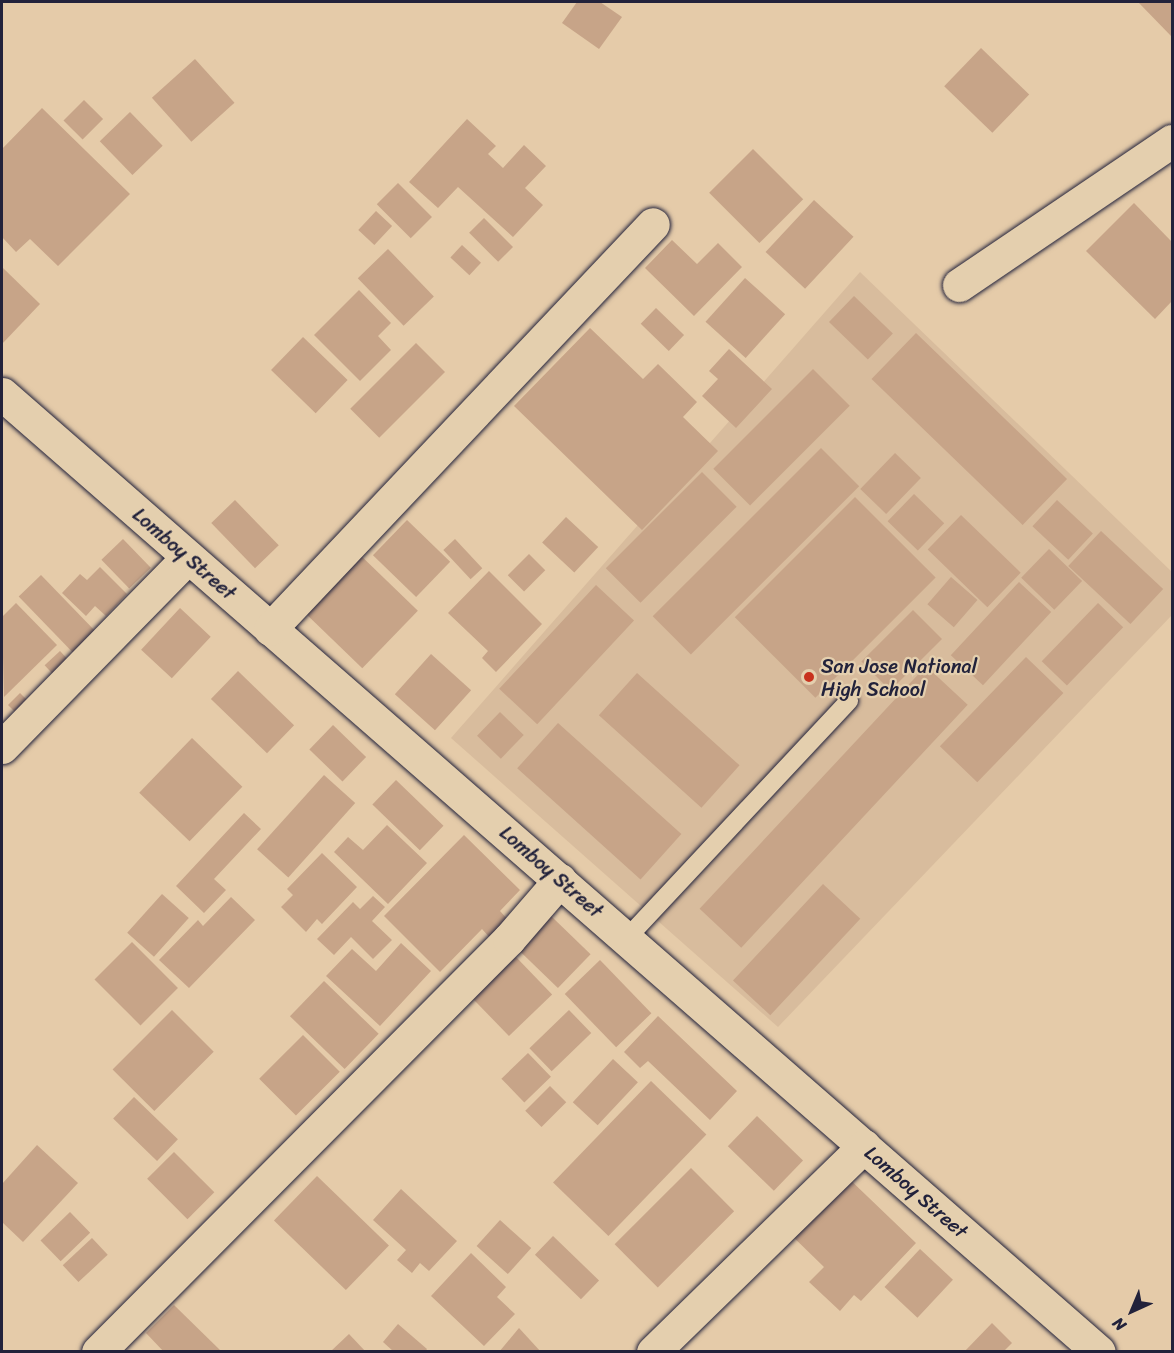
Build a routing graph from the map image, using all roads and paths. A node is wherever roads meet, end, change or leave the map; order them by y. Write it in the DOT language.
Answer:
graph roads {
  1 [pos="1173,141"];
  2 [pos="653,224"];
  3 [pos="959,285"];
  4 [pos="2,394"];
  5 [pos="188,557"];
  6 [pos="270,629"];
  7 [pos="849,701"];
  8 [pos="2,747"];
  9 [pos="560,880"];
  10 [pos="627,938"];
  11 [pos="864,1146"];
  12 [pos="98,1352"];
  13 [pos="653,1352"];
  14 [pos="1099,1352"];
  1 -- 3 [label="street"];
  2 -- 6 [label="street"];
  4 -- 5 [label="street, Lomboy Street"];
  5 -- 6 [label="street, Lomboy Street"];
  5 -- 8 [label="street"];
  6 -- 9 [label="street, Lomboy Street"];
  7 -- 10 [label="lane"];
  9 -- 10 [label="street, Lomboy Street"];
  9 -- 12 [label="street"];
  10 -- 11 [label="street, Lomboy Street"];
  11 -- 13 [label="street"];
  11 -- 14 [label="street, Lomboy Street"];
}
